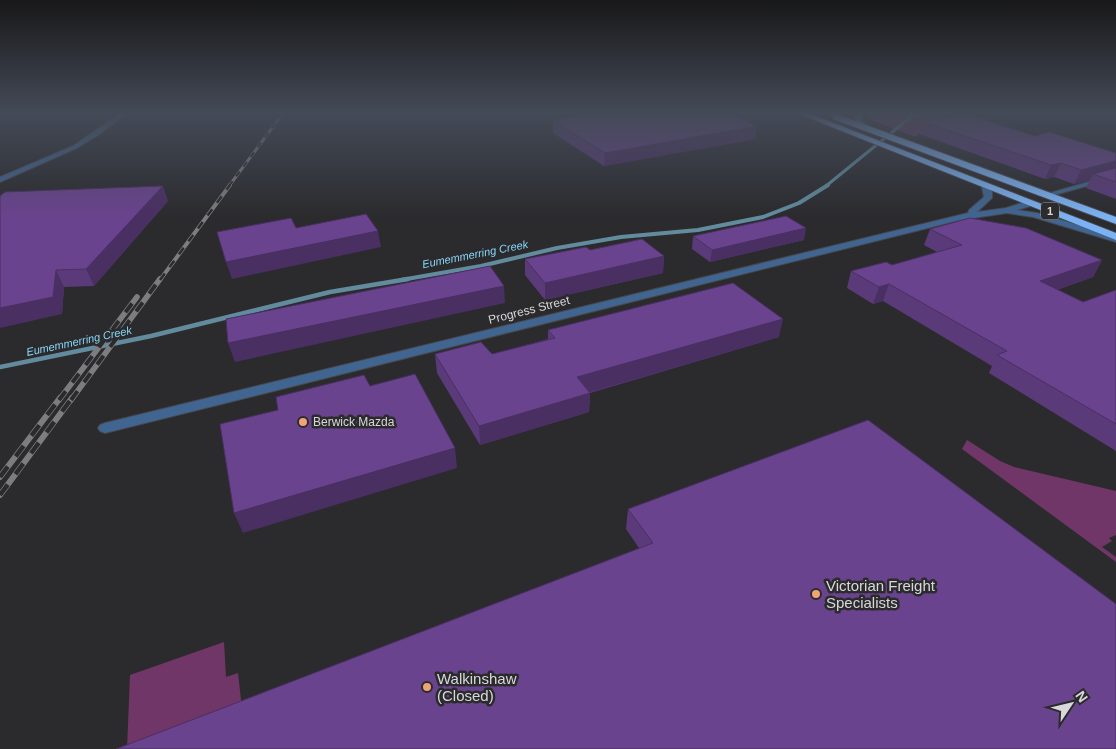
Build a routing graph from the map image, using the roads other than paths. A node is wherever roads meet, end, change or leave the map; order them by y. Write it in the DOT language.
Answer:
graph roads {
  1 [pos="75,147"];
  2 [pos="885,147"];
  3 [pos="917,147"];
  4 [pos="1116,176"];
  5 [pos="0,180"];
  6 [pos="984,185"];
  7 [pos="1047,196"];
  8 [pos="1018,198"];
  9 [pos="1031,203"];
  10 [pos="1007,210"];
  11 [pos="972,212"];
  12 [pos="960,218"];
  13 [pos="1116,221"];
  14 [pos="1116,238"];
  15 [pos="105,428"];
  1 -- 5 [label="street"];
  2 -- 6 [label="highway, 1"];
  3 -- 7 [label="highway, 1"];
  4 -- 7 [label="street"];
  6 -- 8 [label="highway, 1"];
  6 -- 11 [label="street"];
  7 -- 8 [label="highway"];
  7 -- 9 [label="highway"];
  7 -- 13 [label="highway, 1"];
  8 -- 9 [label="highway, 1"];
  8 -- 11 [label="street, Progress Street"];
  9 -- 10 [label="street, Progress Street"];
  9 -- 14 [label="highway, 1"];
  10 -- 12 [label="street, Progress Street"];
  10 -- 14 [label="street"];
  11 -- 12 [label="street, Progress Street"];
  12 -- 15 [label="street, Progress Street"];
}
